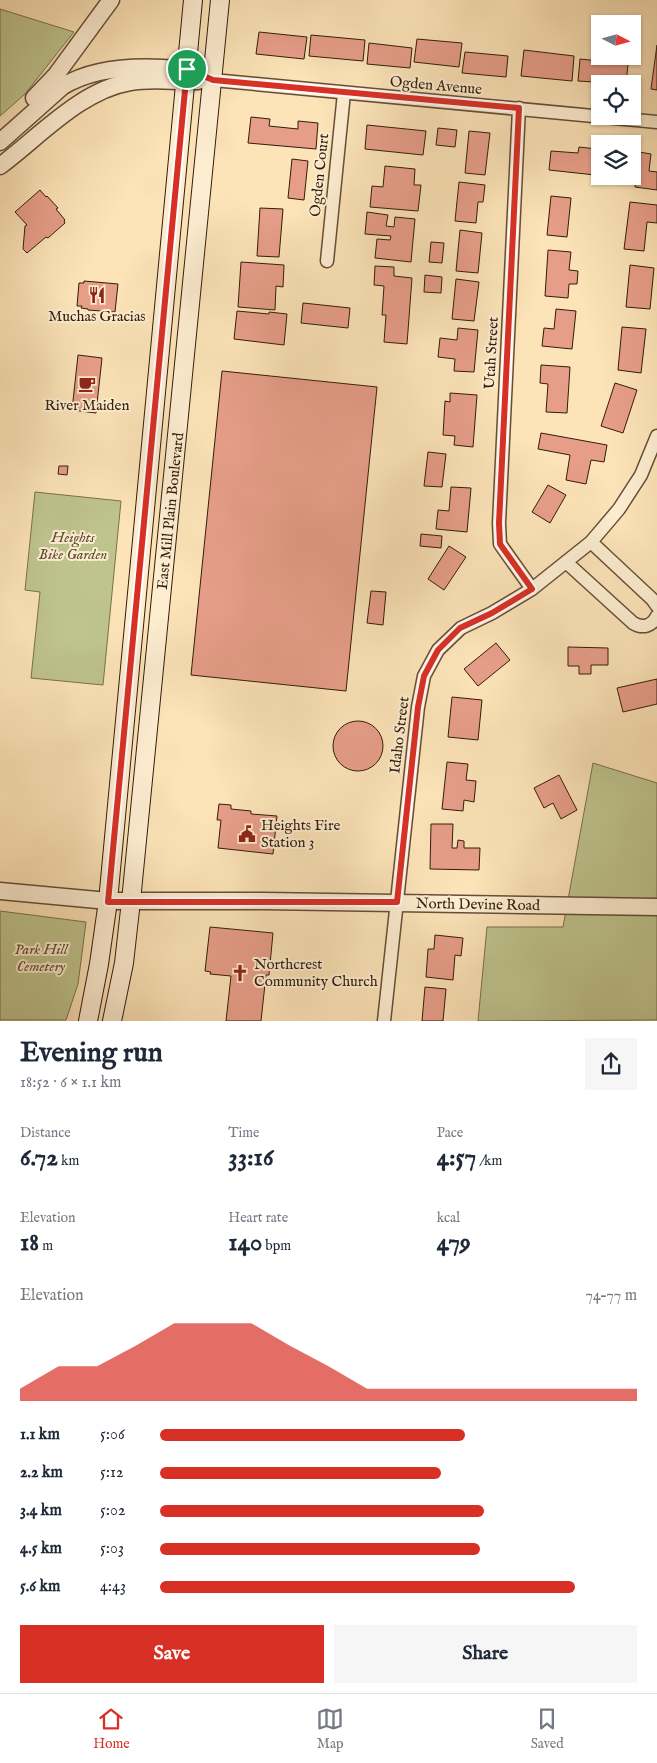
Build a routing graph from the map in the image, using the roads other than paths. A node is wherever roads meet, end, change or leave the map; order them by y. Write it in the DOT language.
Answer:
graph roads {
  1 [pos="111,0"];
  2 [pos="193,0"];
  3 [pos="220,0"];
  4 [pos="186,76"];
  5 [pos="213,80"];
  6 [pos="344,93"];
  7 [pos="519,108"];
  8 [pos="657,122"];
  9 [pos="0,130"];
  10 [pos="0,142"];
  11 [pos="0,166"];
  12 [pos="327,261"];
  13 [pos="657,436"];
  14 [pos="149,459"];
  15 [pos="591,542"];
  16 [pos="566,562"];
  17 [pos="162,583"];
  18 [pos="532,589"];
  19 [pos="657,606"];
  20 [pos="136,607"];
  21 [pos="657,616"];
  22 [pos="146,749"];
  23 [pos="0,891"];
  24 [pos="132,901"];
  25 [pos="108,902"];
  26 [pos="397,902"];
  27 [pos="657,907"];
  28 [pos="88,1020"];
  29 [pos="112,1020"];
  30 [pos="384,1020"];
  1 -- 9 [label="street"];
  2 -- 4 [label="main road, East Mill Plain Boulevard"];
  3 -- 5 [label="main road, East Mill Plain Boulevard"];
  4 -- 5 [label="street"];
  4 -- 10 [label="street"];
  4 -- 11 [label="street"];
  4 -- 14 [label="main road, East Mill Plain Boulevard"];
  5 -- 6 [label="street, Ogden Avenue"];
  5 -- 17 [label="main road, East Mill Plain Boulevard"];
  6 -- 7 [label="street, Ogden Avenue"];
  6 -- 12 [label="street, Ogden Court"];
  7 -- 8 [label="street, Ogden Avenue"];
  7 -- 18 [label="street, Utah Street"];
  13 -- 15 [label="street, Idaho Street"];
  14 -- 17 [label="main road"];
  14 -- 20 [label="main road, East Mill Plain Boulevard"];
  15 -- 16 [label="street, Idaho Street"];
  15 -- 19 [label="street"];
  16 -- 18 [label="street, Idaho Street"];
  16 -- 21 [label="street"];
  17 -- 22 [label="main road, East Mill Plain Boulevard"];
  18 -- 26 [label="street, Idaho Street"];
  20 -- 22 [label="main road"];
  20 -- 25 [label="main road, East Mill Plain Boulevard"];
  22 -- 24 [label="main road, East Mill Plain Boulevard"];
  23 -- 25 [label="street, North Devine Road"];
  24 -- 25 [label="street, North Devine Road"];
  24 -- 26 [label="street, North Devine Road"];
  24 -- 29 [label="main road, East Mill Plain Boulevard"];
  25 -- 28 [label="main road, East Mill Plain Boulevard"];
  26 -- 27 [label="street, North Devine Road"];
  26 -- 30 [label="street, Idaho Street"];
}
